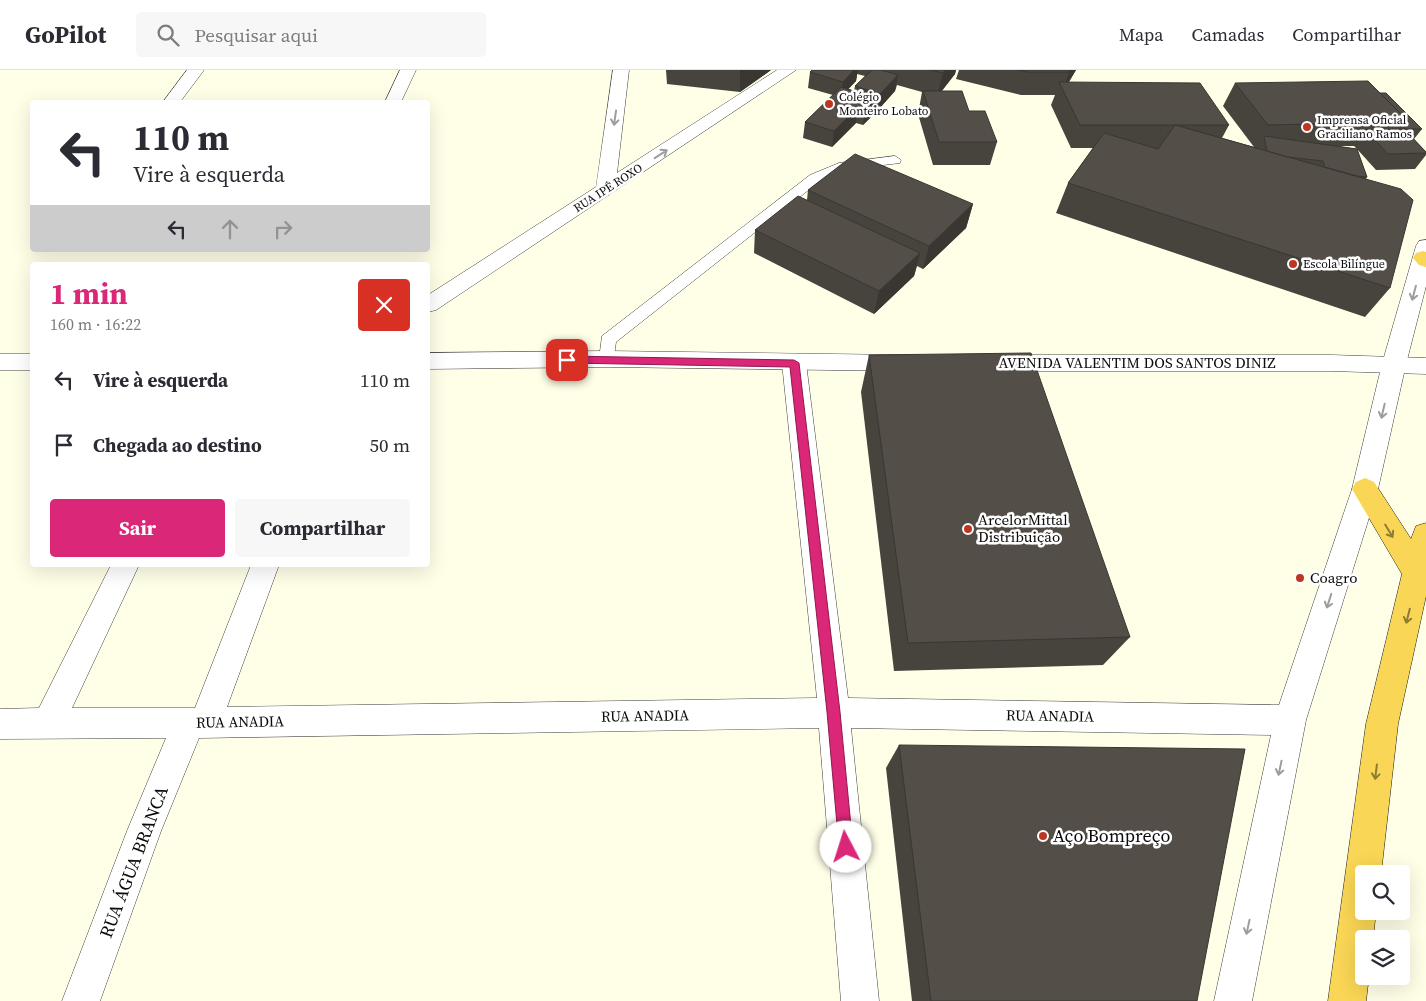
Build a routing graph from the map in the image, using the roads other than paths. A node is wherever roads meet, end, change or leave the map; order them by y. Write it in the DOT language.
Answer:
graph roads {
  1 [pos="196,70"];
  2 [pos="408,70"];
  3 [pos="621,70"];
  4 [pos="788,70"];
  5 [pos="173,100"];
  6 [pos="394,100"];
  7 [pos="895,160"];
  8 [pos="609,165"];
  9 [pos="630,174"];
  10 [pos="605,190"];
  11 [pos="1425,255"];
  12 [pos="430,304"];
  13 [pos="607,360"];
  14 [pos="430,361"];
  15 [pos="0,362"];
  16 [pos="30,362"];
  17 [pos="794,363"];
  18 [pos="923,363"];
  19 [pos="973,363"];
  20 [pos="1394,364"];
  21 [pos="1426,366"];
  22 [pos="1365,489"];
  23 [pos="1426,534"];
  24 [pos="124,567"];
  25 [pos="263,567"];
  26 [pos="1418,576"];
  27 [pos="834,712"];
  28 [pos="1290,720"];
  29 [pos="197,723"];
  30 [pos="0,724"];
  31 [pos="48,724"];
  32 [pos="81,1001"];
  33 [pos="860,1001"];
  34 [pos="1232,1001"];
  35 [pos="1347,1001"];
  1 -- 5 [label="street"];
  2 -- 6 [label="street"];
  3 -- 8 [label="street, one-way"];
  9 -- 4 [label="street, RUA IPÊ ROXO, one-way"];
  7 -- 13 [label="lane"];
  8 -- 9 [label="street"];
  8 -- 10 [label="street"];
  9 -- 10 [label="street, RUA IPÊ ROXO"];
  10 -- 12 [label="street, RUA IPÊ ROXO"];
  11 -- 20 [label="street, one-way"];
  13 -- 14 [label="street"];
  13 -- 17 [label="street"];
  15 -- 16 [label="street"];
  17 -- 18 [label="street"];
  17 -- 27 [label="street"];
  19 -- 20 [label="street, AVENIDA VALENTIM DOS SANTOS DINIZ"];
  20 -- 21 [label="street, AVENIDA VALENTIM DOS SANTOS DINIZ"];
  20 -- 22 [label="street, one-way"];
  22 -- 26 [label="highway, one-way"];
  22 -- 28 [label="street, one-way"];
  23 -- 26 [label="highway"];
  24 -- 31 [label="street"];
  25 -- 29 [label="street, RUA ÁGUA BRANCA"];
  26 -- 35 [label="highway, one-way"];
  27 -- 28 [label="street, RUA ANADIA"];
  27 -- 29 [label="street, RUA ANADIA"];
  27 -- 33 [label="street"];
  28 -- 34 [label="street, one-way"];
  29 -- 31 [label="street, RUA ANADIA"];
  29 -- 32 [label="street, RUA ÁGUA BRANCA"];
  30 -- 31 [label="street, RUA ANADIA"];
}
